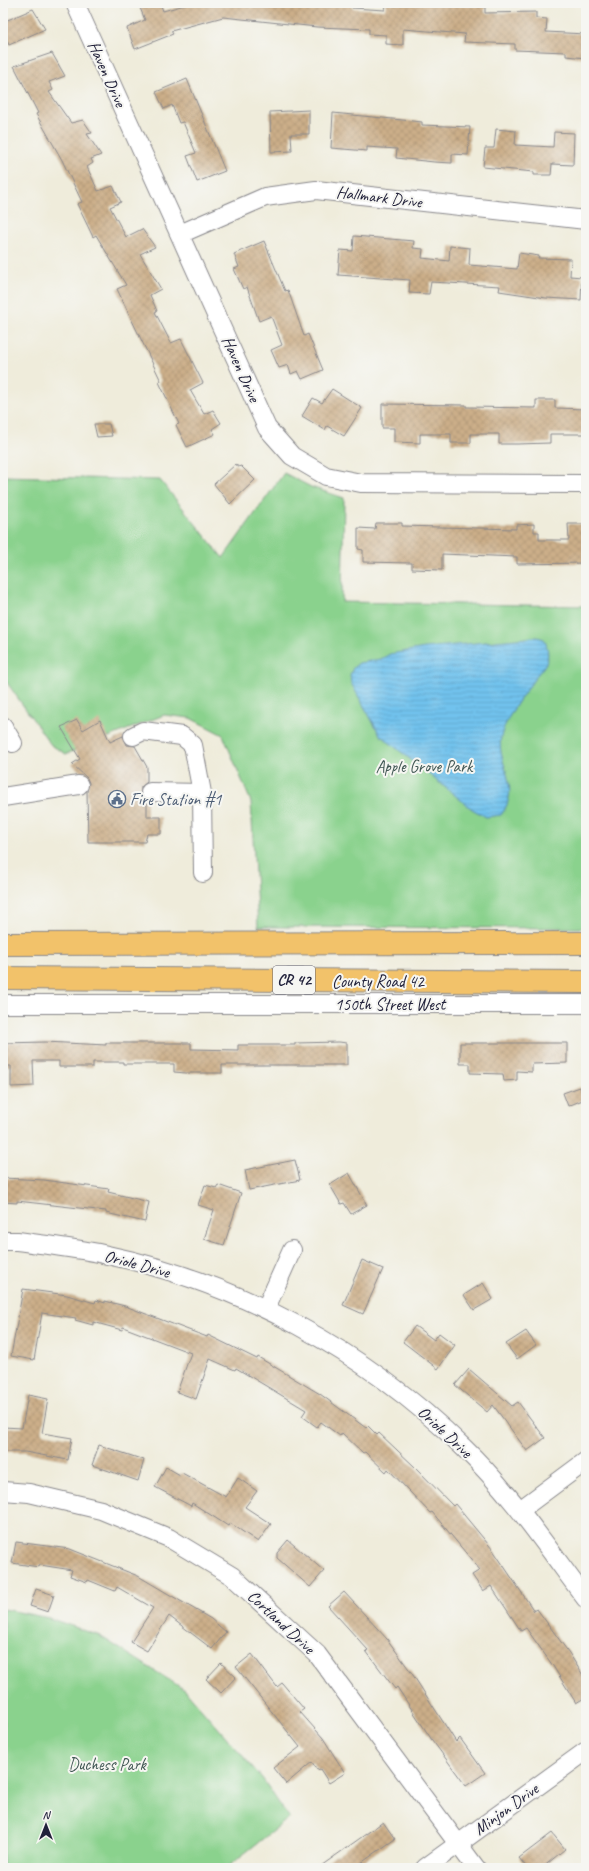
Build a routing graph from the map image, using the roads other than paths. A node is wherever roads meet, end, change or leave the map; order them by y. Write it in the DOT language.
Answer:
graph roads {
  1 [pos="75,3"];
  2 [pos="586,220"];
  3 [pos="180,234"];
  4 [pos="586,484"];
  5 [pos="3,726"];
  6 [pos="133,736"];
  7 [pos="13,743"];
  8 [pos="79,785"];
  9 [pos="150,792"];
  10 [pos="202,793"];
  11 [pos="3,797"];
  12 [pos="203,873"];
  13 [pos="586,943"];
  14 [pos="3,944"];
  15 [pos="3,978"];
  16 [pos="586,982"];
  17 [pos="3,1004"];
  18 [pos="586,1004"];
  19 [pos="3,1241"];
  20 [pos="292,1250"];
  21 [pos="266,1308"];
  22 [pos="586,1461"];
  23 [pos="3,1491"];
  24 [pos="520,1510"];
  25 [pos="586,1599"];
  26 [pos="586,1750"];
  27 [pos="458,1844"];
  28 [pos="426,1868"];
  29 [pos="476,1868"];
  1 -- 3 [label="street, Haven Drive"];
  2 -- 3 [label="street, Hallmark Drive"];
  3 -- 4 [label="street, Haven Drive"];
  5 -- 7 [label="street"];
  6 -- 10 [label="street"];
  8 -- 11 [label="street"];
  9 -- 10 [label="street"];
  10 -- 12 [label="street"];
  13 -- 14 [label="highway, CR 42"];
  15 -- 16 [label="highway, County Road 42 / CR 42"];
  17 -- 18 [label="street, 150th Street West"];
  19 -- 21 [label="street, Oriole Drive"];
  20 -- 21 [label="street"];
  21 -- 24 [label="street, Oriole Drive"];
  22 -- 24 [label="street"];
  23 -- 27 [label="street, Cortland Drive"];
  24 -- 25 [label="street, Oriole Drive"];
  26 -- 27 [label="street, Minjon Drive"];
  27 -- 28 [label="street, Minjon Drive"];
  27 -- 29 [label="street, Cortland Drive"];
}
